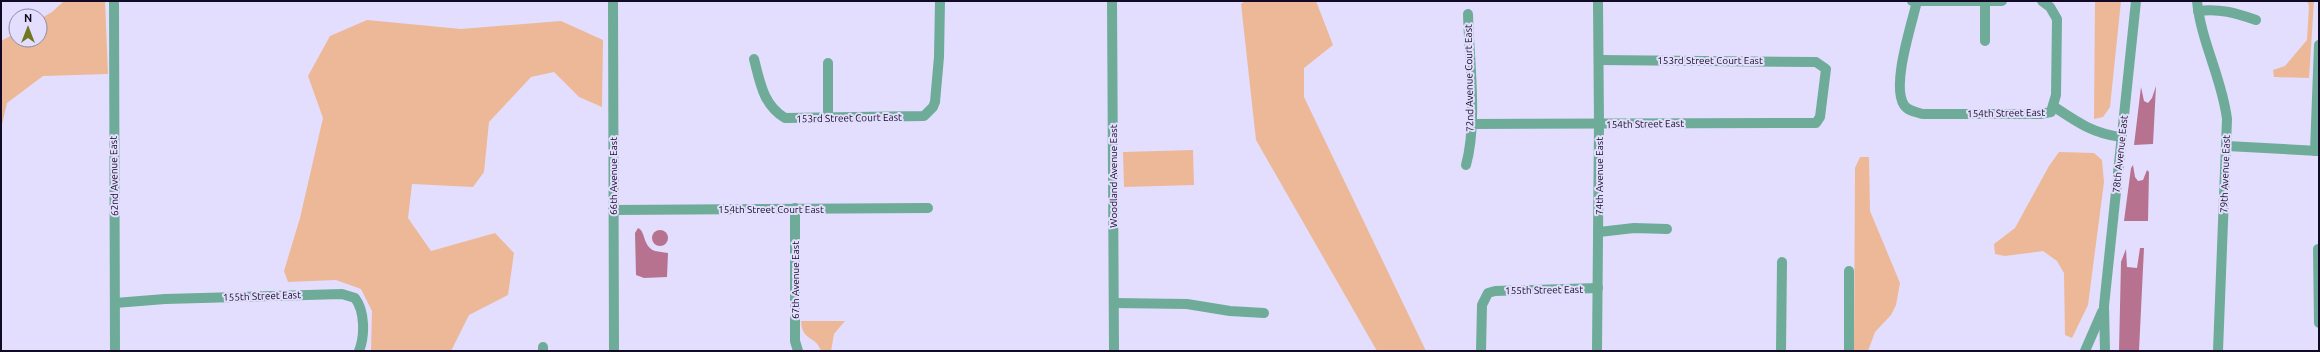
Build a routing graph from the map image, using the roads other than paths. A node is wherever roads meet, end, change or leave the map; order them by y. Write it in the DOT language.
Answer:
graph roads {
  1 [pos="114,1"];
  2 [pos="614,1"];
  3 [pos="940,1"];
  4 [pos="1112,1"];
  5 [pos="1598,1"];
  6 [pos="1912,1"];
  7 [pos="1917,1"];
  8 [pos="1985,1"];
  9 [pos="2002,1"];
  10 [pos="2136,1"];
  11 [pos="2046,4"];
  12 [pos="2198,6"];
  13 [pos="1468,14"];
  14 [pos="2256,20"];
  15 [pos="1985,41"];
  16 [pos="2319,45"];
  17 [pos="754,59"];
  18 [pos="1599,60"];
  19 [pos="2319,60"];
  20 [pos="828,63"];
  21 [pos="2054,106"];
  22 [pos="828,119"];
  23 [pos="1819,121"];
  24 [pos="1471,124"];
  25 [pos="1599,124"];
  26 [pos="2121,138"];
  27 [pos="2227,146"];
  28 [pos="2317,151"];
  29 [pos="1466,165"];
  30 [pos="795,208"];
  31 [pos="928,208"];
  32 [pos="613,210"];
  33 [pos="1667,229"];
  34 [pos="1599,232"];
  35 [pos="2318,249"];
  36 [pos="1782,262"];
  37 [pos="1849,271"];
  38 [pos="1598,288"];
  39 [pos="1114,303"];
  40 [pos="115,304"];
  41 [pos="2104,306"];
  42 [pos="1264,313"];
  43 [pos="2319,323"];
  44 [pos="115,351"];
  45 [pos="359,351"];
  46 [pos="614,351"];
  47 [pos="798,351"];
  48 [pos="1114,351"];
  49 [pos="1481,351"];
  50 [pos="1597,351"];
  51 [pos="1782,351"];
  52 [pos="1849,351"];
  53 [pos="2084,351"];
  54 [pos="2105,351"];
  55 [pos="2218,351"];
  1 -- 40 [label="street, 62nd Avenue East"];
  2 -- 32 [label="street, 66th Avenue East"];
  3 -- 22 [label="street, 153rd Street Court East"];
  4 -- 39 [label="street, Woodland Avenue East"];
  5 -- 18 [label="street, 74th Avenue East"];
  6 -- 7 [label="street"];
  7 -- 8 [label="street"];
  7 -- 21 [label="street, 154th Street East"];
  8 -- 9 [label="street"];
  8 -- 15 [label="street"];
  10 -- 26 [label="street, 78th Avenue East"];
  11 -- 21 [label="street"];
  12 -- 14 [label="street"];
  12 -- 27 [label="street, 79th Avenue East"];
  13 -- 24 [label="street, 72nd Avenue Court East"];
  16 -- 19 [label="street"];
  17 -- 22 [label="street, 153rd Street Court East"];
  18 -- 23 [label="street, 153rd Street Court East"];
  18 -- 25 [label="street, 74th Avenue East"];
  19 -- 28 [label="street"];
  20 -- 22 [label="street"];
  21 -- 26 [label="street, 154th Street East"];
  23 -- 25 [label="street, 154th Street East"];
  24 -- 25 [label="street, 154th Street East"];
  24 -- 29 [label="street, 72nd Avenue Court East"];
  25 -- 34 [label="street, 74th Avenue East"];
  26 -- 41 [label="street, 78th Avenue East"];
  27 -- 28 [label="street"];
  27 -- 55 [label="street, 79th Avenue East"];
  30 -- 31 [label="street, 154th Street Court East"];
  30 -- 32 [label="street, 154th Street Court East"];
  30 -- 47 [label="street, 67th Avenue East"];
  32 -- 46 [label="street, 66th Avenue East"];
  33 -- 34 [label="street"];
  34 -- 38 [label="street, 74th Avenue East"];
  35 -- 43 [label="street"];
  36 -- 51 [label="street"];
  37 -- 52 [label="street"];
  38 -- 49 [label="street, 155th Street East"];
  38 -- 50 [label="street, 74th Avenue East"];
  39 -- 42 [label="street"];
  39 -- 48 [label="street, Woodland Avenue East"];
  40 -- 44 [label="street, 62nd Avenue East"];
  40 -- 45 [label="street, 155th Street East"];
  41 -- 53 [label="street, 78th Avenue East"];
  41 -- 54 [label="street, 78th Avenue East"];
}
